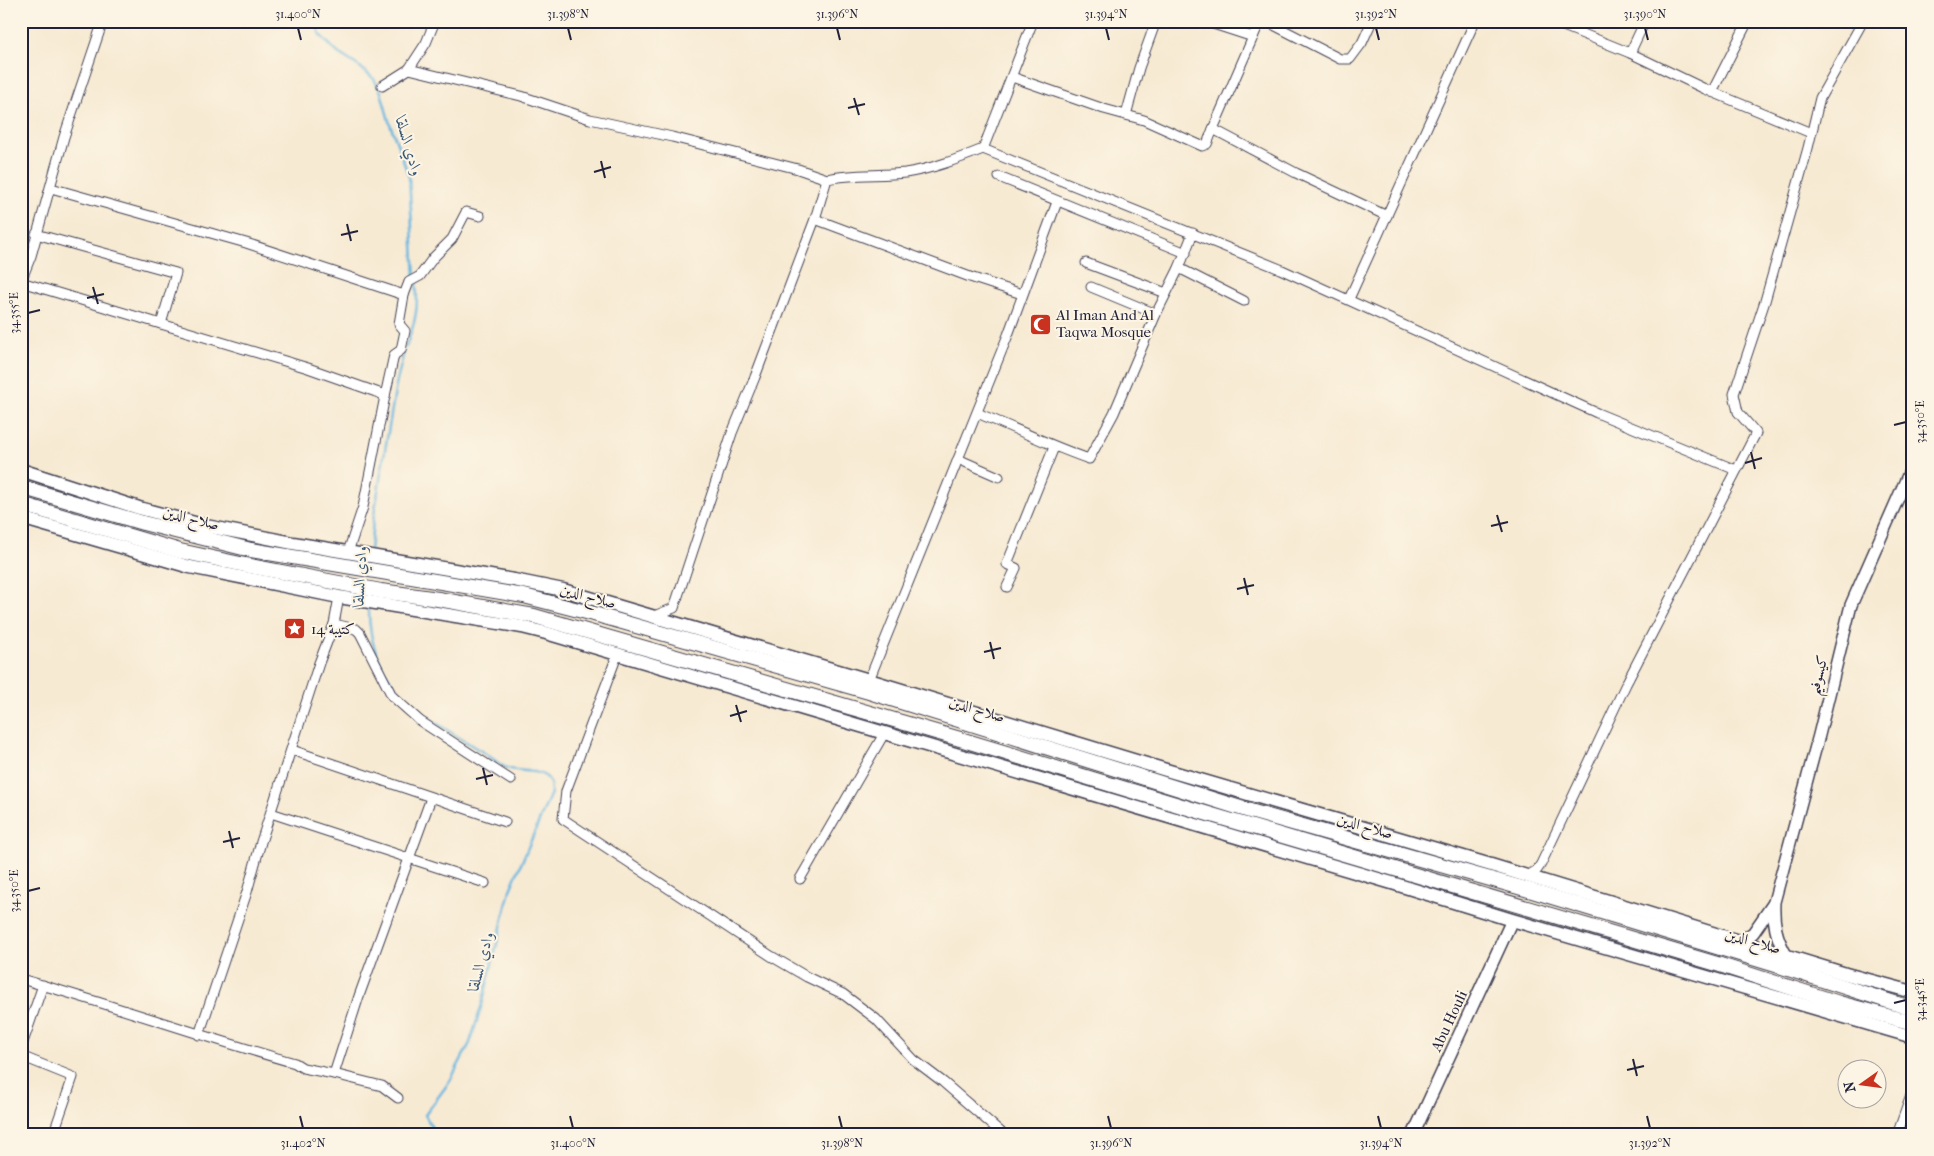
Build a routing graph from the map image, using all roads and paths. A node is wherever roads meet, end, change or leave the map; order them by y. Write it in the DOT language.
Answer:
graph roads {
  1 [pos="103,21"];
  2 [pos="435,21"];
  3 [pos="1033,21"];
  4 [pos="1156,21"];
  5 [pos="1204,21"];
  6 [pos="1260,21"];
  7 [pos="1266,21"];
  8 [pos="1372,21"];
  9 [pos="1475,21"];
  10 [pos="1551,21"];
  11 [pos="1645,21"];
  12 [pos="1748,21"];
  13 [pos="1863,21"];
  14 [pos="1253,37"];
  15 [pos="1630,53"];
  16 [pos="409,69"];
  17 [pos="1012,77"];
  18 [pos="382,86"];
  19 [pos="1712,92"];
  20 [pos="1126,115"];
  21 [pos="1213,129"];
  22 [pos="1811,133"];
  23 [pos="983,150"];
  24 [pos="999,178"];
  25 [pos="828,179"];
  26 [pos="51,188"];
  27 [pos="1057,202"];
  28 [pos="480,216"];
  29 [pos="1387,216"];
  30 [pos="815,219"];
  31 [pos="1193,233"];
  32 [pos="36,234"];
  33 [pos="1186,253"];
  34 [pos="1086,263"];
  35 [pos="1179,268"];
  36 [pos="21,281"];
  37 [pos="1091,287"];
  38 [pos="1166,293"];
  39 [pos="1022,294"];
  40 [pos="404,295"];
  41 [pos="1349,299"];
  42 [pos="1244,300"];
  43 [pos="1156,314"];
  44 [pos="161,324"];
  45 [pos="385,396"];
  46 [pos="977,413"];
  47 [pos="1054,447"];
  48 [pos="958,459"];
  49 [pos="1913,464"];
  50 [pos="21,470"];
  51 [pos="1736,470"];
  52 [pos="998,477"];
  53 [pos="21,487"];
  54 [pos="21,504"];
  55 [pos="21,518"];
  56 [pos="251,550"];
  57 [pos="348,552"];
  58 [pos="245,565"];
  59 [pos="1007,587"];
  60 [pos="342,593"];
  61 [pos="381,597"];
  62 [pos="674,608"];
  63 [pos="653,617"];
  64 [pos="334,624"];
  65 [pos="690,628"];
  66 [pos="618,654"];
  67 [pos="869,680"];
  68 [pos="885,732"];
  69 [pos="292,750"];
  70 [pos="1140,776"];
  71 [pos="511,780"];
  72 [pos="1127,789"];
  73 [pos="431,798"];
  74 [pos="271,813"];
  75 [pos="1289,821"];
  76 [pos="505,822"];
  77 [pos="1282,836"];
  78 [pos="409,857"];
  79 [pos="1544,859"];
  80 [pos="1527,876"];
  81 [pos="800,879"];
  82 [pos="485,884"];
  83 [pos="1552,884"];
  84 [pos="1774,902"];
  85 [pos="1512,920"];
  86 [pos="1740,941"];
  87 [pos="1786,955"];
  88 [pos="21,979"];
  89 [pos="43,986"];
  90 [pos="1913,992"];
  91 [pos="1913,1009"];
  92 [pos="1913,1023"];
  93 [pos="199,1035"];
  94 [pos="1913,1036"];
  95 [pos="21,1048"];
  96 [pos="21,1056"];
  97 [pos="334,1074"];
  98 [pos="1913,1090"];
  99 [pos="398,1098"];
  100 [pos="53,1135"];
  101 [pos="1004,1135"];
  102 [pos="1413,1135"];
  103 [pos="1897,1135"];
  1 -- 26 [label="street"];
  2 -- 16 [label="street"];
  3 -- 17 [label="street"];
  4 -- 20 [label="street"];
  5 -- 14 [label="street"];
  6 -- 14 [label="street"];
  7 -- 8 [label="street"];
  9 -- 29 [label="street"];
  10 -- 15 [label="street"];
  11 -- 15 [label="street"];
  12 -- 19 [label="street"];
  13 -- 22 [label="street"];
  14 -- 21 [label="street"];
  15 -- 19 [label="street"];
  16 -- 18 [label="street"];
  16 -- 25 [label="street"];
  17 -- 20 [label="street"];
  17 -- 23 [label="street"];
  19 -- 22 [label="street"];
  20 -- 21 [label="street"];
  21 -- 29 [label="street"];
  22 -- 51 [label="street"];
  23 -- 25 [label="street"];
  23 -- 31 [label="street"];
  24 -- 27 [label="street"];
  25 -- 30 [label="street"];
  26 -- 32 [label="street"];
  26 -- 40 [label="street"];
  27 -- 33 [label="street"];
  27 -- 39 [label="street"];
  28 -- 40 [label="street"];
  29 -- 41 [label="street"];
  30 -- 39 [label="street"];
  30 -- 62 [label="street"];
  31 -- 33 [label="street"];
  31 -- 41 [label="street"];
  32 -- 36 [label="street"];
  32 -- 44 [label="street"];
  33 -- 35 [label="street"];
  34 -- 38 [label="street"];
  35 -- 38 [label="street"];
  35 -- 42 [label="street"];
  36 -- 44 [label="street"];
  37 -- 43 [label="street"];
  38 -- 43 [label="street"];
  39 -- 46 [label="street"];
  40 -- 45 [label="street"];
  41 -- 51 [label="street"];
  43 -- 47 [label="street"];
  44 -- 45 [label="street"];
  45 -- 57 [label="street"];
  46 -- 47 [label="street"];
  46 -- 48 [label="street"];
  47 -- 59 [label="street"];
  48 -- 52 [label="street"];
  48 -- 67 [label="street"];
  49 -- 84 [label="street, كيسوفيم"];
  50 -- 57 [label="main road"];
  51 -- 79 [label="street"];
  53 -- 56 [label="highway, صلاح الدين"];
  54 -- 58 [label="highway"];
  55 -- 60 [label="main road"];
  56 -- 58 [label="highway"];
  56 -- 70 [label="highway, صلاح الدين"];
  57 -- 63 [label="main road"];
  58 -- 60 [label="highway"];
  60 -- 61 [label="highway"];
  60 -- 64 [label="street"];
  61 -- 66 [label="main road"];
  61 -- 72 [label="highway"];
  62 -- 63 [label="street"];
  62 -- 65 [label="street"];
  63 -- 65 [label="main road"];
  64 -- 69 [label="street"];
  64 -- 71 [label="street"];
  65 -- 67 [label="main road"];
  66 -- 68 [label="main road"];
  66 -- 101 [label="street"];
  67 -- 80 [label="main road"];
  68 -- 81 [label="street"];
  68 -- 85 [label="main road"];
  69 -- 73 [label="street"];
  69 -- 74 [label="street"];
  70 -- 72 [label="highway"];
  70 -- 75 [label="highway, صلاح الدين"];
  72 -- 77 [label="highway"];
  73 -- 76 [label="street"];
  73 -- 78 [label="street"];
  74 -- 78 [label="street"];
  74 -- 93 [label="street"];
  75 -- 77 [label="highway"];
  75 -- 91 [label="highway, صلاح الدين"];
  77 -- 92 [label="highway"];
  78 -- 82 [label="street"];
  78 -- 97 [label="street"];
  79 -- 80 [label="street"];
  79 -- 83 [label="street"];
  80 -- 83 [label="main road"];
  83 -- 86 [label="main road"];
  84 -- 86 [label="street, كيسوفيم"];
  84 -- 87 [label="street, كيسوفيم"];
  85 -- 94 [label="main road"];
  85 -- 102 [label="street, Abu Houli"];
  86 -- 87 [label="main road"];
  87 -- 90 [label="main road"];
  88 -- 89 [label="street"];
  89 -- 93 [label="street"];
  89 -- 95 [label="street"];
  93 -- 97 [label="street"];
  96 -- 100 [label="street"];
  97 -- 99 [label="street"];
  98 -- 103 [label="street"];
}
